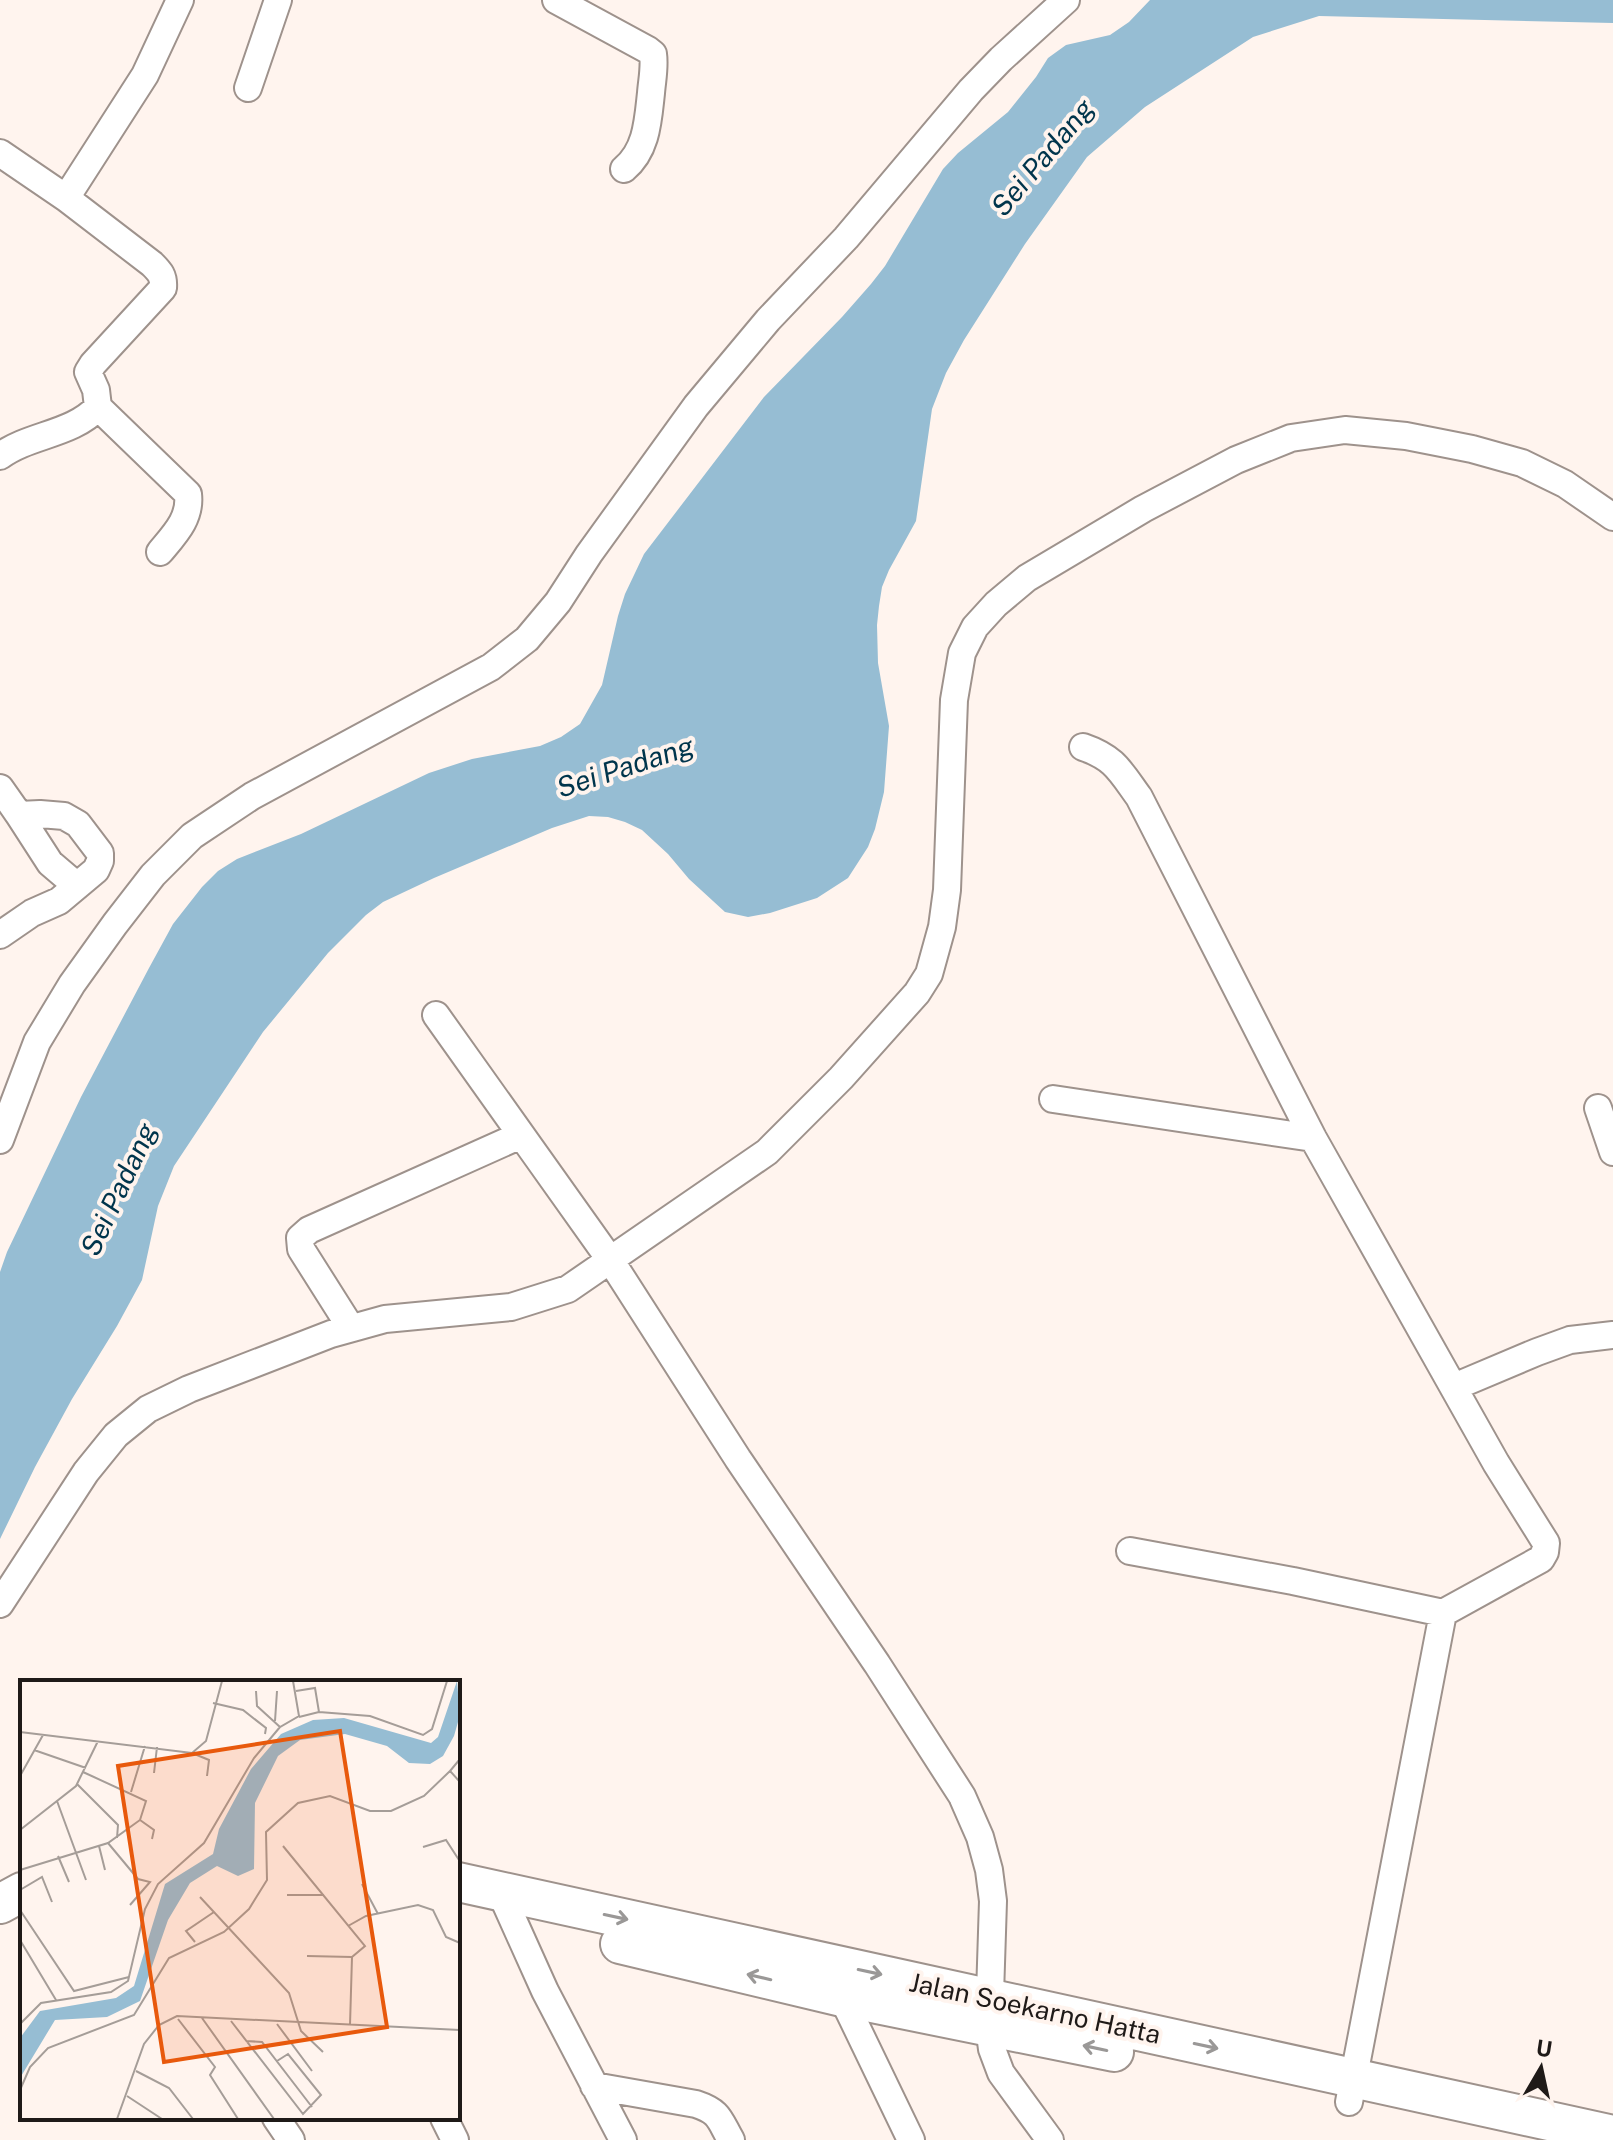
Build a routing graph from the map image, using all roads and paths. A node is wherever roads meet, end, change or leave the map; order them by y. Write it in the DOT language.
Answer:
graph roads {
  1 [pos="180,0"];
  2 [pos="278,0"];
  3 [pos="556,0"];
  4 [pos="1066,0"];
  5 [pos="248,88"];
  6 [pos="0,153"];
  7 [pos="624,169"];
  8 [pos="66,198"];
  9 [pos="98,407"];
  10 [pos="0,456"];
  11 [pos="1613,517"];
  12 [pos="160,552"];
  13 [pos="1083,747"];
  14 [pos="0,788"];
  15 [pos="19,815"];
  16 [pos="77,886"];
  17 [pos="0,935"];
  18 [pos="436,1015"];
  19 [pos="1053,1099"];
  20 [pos="1598,1108"];
  21 [pos="521,1135"];
  22 [pos="1313,1138"];
  23 [pos="0,1140"];
  24 [pos="1613,1152"];
  25 [pos="611,1261"];
  26 [pos="351,1328"];
  27 [pos="1613,1335"];
  28 [pos="1454,1387"];
  29 [pos="1130,1551"];
  30 [pos="0,1604"];
  31 [pos="1443,1613"];
  32 [pos="20,1866"];
  33 [pos="0,1877"];
  34 [pos="460,1883"];
  35 [pos="20,1893"];
  36 [pos="0,1904"];
  37 [pos="506,1904"];
  38 [pos="460,1906"];
  39 [pos="842,1997"];
  40 [pos="989,2012"];
  41 [pos="594,2086"];
  42 [pos="1351,2090"];
  43 [pos="1468,2115"];
  44 [pos="277,2120"];
  45 [pos="445,2120"];
  46 [pos="1613,2135"];
  47 [pos="291,2140"];
  48 [pos="455,2140"];
  49 [pos="623,2140"];
  50 [pos="731,2140"];
  51 [pos="911,2140"];
  52 [pos="1050,2140"];
  53 [pos="1528,2140"];
  1 -- 8 [label="street"];
  2 -- 5 [label="street"];
  3 -- 7 [label="street"];
  4 -- 23 [label="street"];
  6 -- 8 [label="street"];
  8 -- 9 [label="street"];
  9 -- 10 [label="street"];
  9 -- 12 [label="street"];
  11 -- 25 [label="street"];
  13 -- 22 [label="street"];
  14 -- 15 [label="street"];
  15 -- 16 [label="street"];
  15 -- 16 [label="street"];
  16 -- 17 [label="street"];
  18 -- 21 [label="street"];
  19 -- 22 [label="street"];
  20 -- 24 [label="street"];
  21 -- 25 [label="street"];
  21 -- 26 [label="street"];
  22 -- 28 [label="street"];
  25 -- 26 [label="street"];
  25 -- 40 [label="street"];
  26 -- 30 [label="street"];
  27 -- 28 [label="street"];
  28 -- 31 [label="street"];
  29 -- 31 [label="street"];
  31 -- 42 [label="street"];
  32 -- 33 [label="highway"];
  34 -- 37 [label="highway, Jalan Soekarno Hatta"];
  35 -- 36 [label="highway"];
  37 -- 38 [label="highway, Jalan Soekarno Hatta"];
  39 -- 37 [label="highway, Jalan Soekarno Hatta, one-way"];
  37 -- 40 [label="highway, Jalan Soekarno Hatta, one-way"];
  37 -- 41 [label="street"];
  39 -- 40 [label="highway, Jalan Soekarno Hatta"];
  39 -- 51 [label="street"];
  40 -- 42 [label="highway, Jalan Soekarno Hatta"];
  40 -- 52 [label="street"];
  41 -- 49 [label="street"];
  41 -- 50 [label="street"];
  42 -- 43 [label="highway, Jalan Soekarno Hatta"];
  43 -- 46 [label="highway, Jalan Soekarno Hatta"];
  43 -- 53 [label="highway, Jalan Soekarno Hatta"];
  44 -- 47 [label="street"];
  45 -- 48 [label="street"];
}
